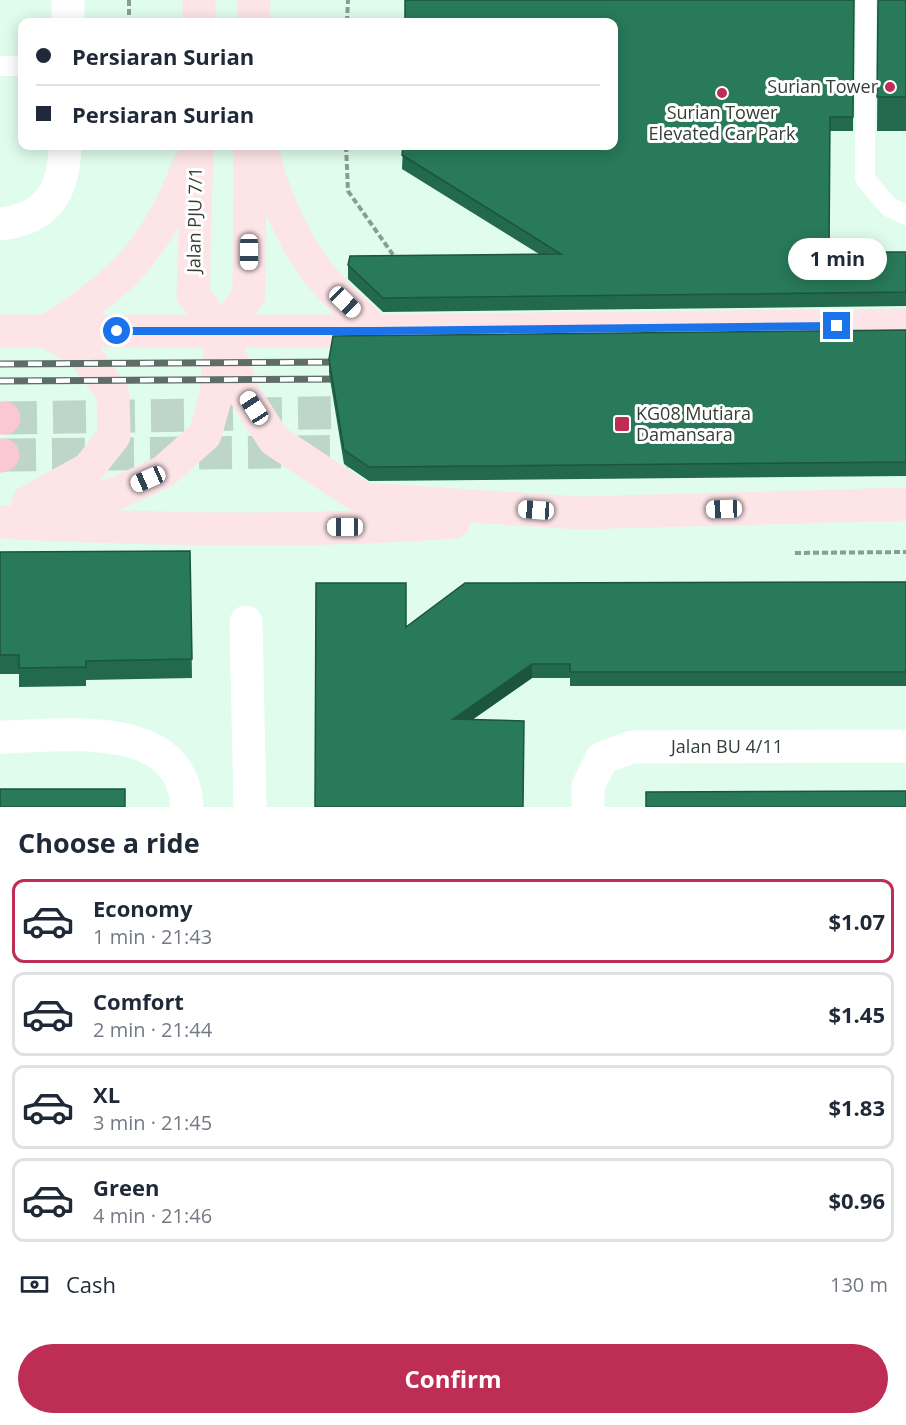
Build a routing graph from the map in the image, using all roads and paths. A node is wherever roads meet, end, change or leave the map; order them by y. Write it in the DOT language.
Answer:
graph roads {
  1 [pos="68,0"];
  2 [pos="129,0"];
  3 [pos="199,0"];
  4 [pos="254,0"];
  5 [pos="348,0"];
  6 [pos="866,0"];
  7 [pos="68,18"];
  8 [pos="129,18"];
  9 [pos="199,18"];
  10 [pos="253,18"];
  11 [pos="347,18"];
  12 [pos="0,66"];
  13 [pos="18,66"];
  14 [pos="65,150"];
  15 [pos="194,150"];
  16 [pos="195,150"];
  17 [pos="250,150"];
  18 [pos="262,150"];
  19 [pos="346,150"];
  20 [pos="906,215"];
  21 [pos="0,224"];
  22 [pos="403,269"];
  23 [pos="906,325"];
  24 [pos="46,331"];
  25 [pos="375,331"];
  26 [pos="0,332"];
  27 [pos="222,332"];
  28 [pos="906,504"];
  29 [pos="579,513"];
  30 [pos="0,520"];
  31 [pos="906,552"];
  32 [pos="795,553"];
  33 [pos="246,622"];
  34 [pos="0,737"];
  35 [pos="906,746"];
  36 [pos="187,807"];
  37 [pos="250,807"];
  38 [pos="588,807"];
  1 -- 7 [label="street"];
  2 -- 8 [label="path"];
  3 -- 9 [label="street"];
  4 -- 10 [label="street"];
  5 -- 11 [label="path"];
  6 -- 20 [label="lane"];
  12 -- 13 [label="lane"];
  14 -- 21 [label="street"];
  15 -- 24 [label="street"];
  16 -- 27 [label="street, Jalan PJU 7/1"];
  17 -- 27 [label="street"];
  18 -- 25 [label="street"];
  19 -- 22 [label="path"];
  23 -- 25 [label="street"];
  24 -- 26 [label="street"];
  24 -- 27 [label="street"];
  24 -- 30 [label="street"];
  25 -- 27 [label="street"];
  27 -- 29 [label="street"];
  27 -- 30 [label="street"];
  28 -- 29 [label="street"];
  29 -- 30 [label="street"];
  31 -- 32 [label="path"];
  33 -- 37 [label="street"];
  34 -- 36 [label="street"];
  35 -- 38 [label="street, Jalan BU 4/11"];
}
